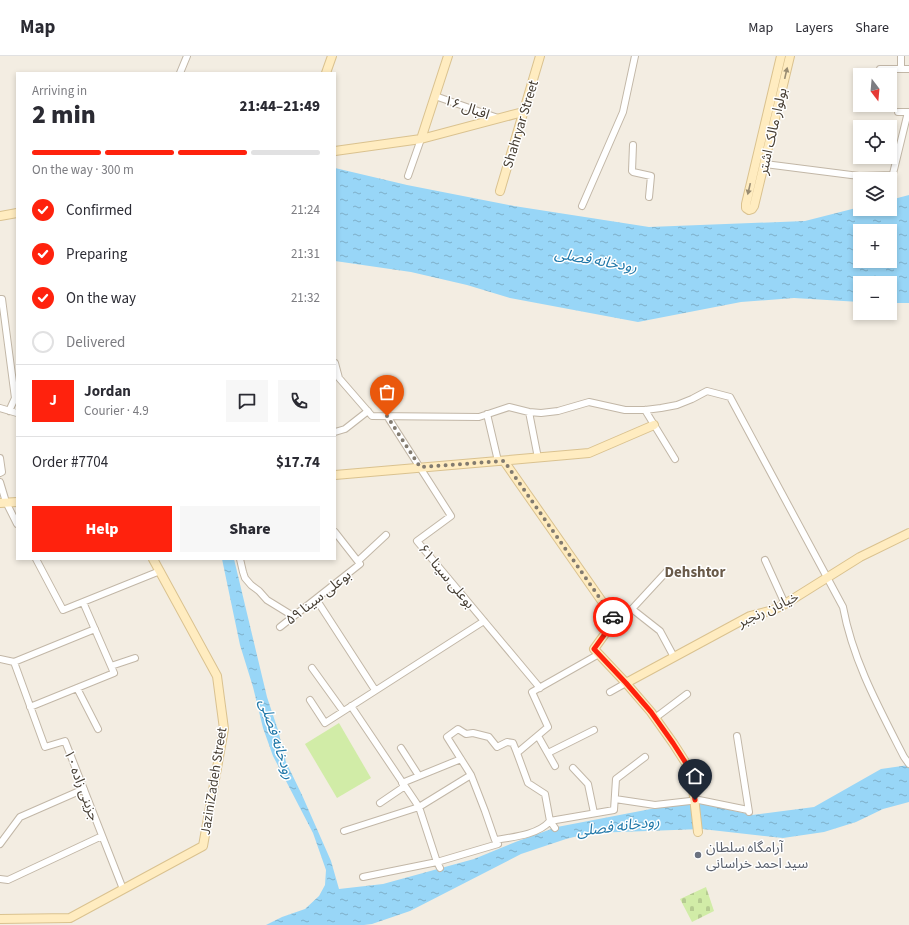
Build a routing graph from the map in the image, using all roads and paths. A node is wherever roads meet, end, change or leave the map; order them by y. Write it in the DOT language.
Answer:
graph roads {
  1 [pos="187,56"];
  2 [pos="332,56"];
  3 [pos="448,56"];
  4 [pos="540,56"];
  5 [pos="635,56"];
  6 [pos="781,56"];
  7 [pos="790,56"];
  8 [pos="901,56"];
  9 [pos="897,69"];
  10 [pos="901,69"];
  11 [pos="909,69"];
  12 [pos="180,72"];
  13 [pos="326,72"];
  14 [pos="435,96"];
  15 [pos="523,112"];
  16 [pos="898,112"];
  17 [pos="908,112"];
  18 [pos="498,118"];
  19 [pos="421,139"];
  20 [pos="633,144"];
  21 [pos="336,151"];
  22 [pos="765,164"];
  23 [pos="894,172"];
  24 [pos="853,175"];
  25 [pos="408,176"];
  26 [pos="500,192"];
  27 [pos="649,196"];
  28 [pos="582,206"];
  29 [pos="16,213"];
  30 [pos="0,216"];
  31 [pos="1,299"];
  32 [pos="336,367"];
  33 [pos="14,369"];
  34 [pos="0,408"];
  35 [pos="644,410"];
  36 [pos="9,411"];
  37 [pos="368,411"];
  38 [pos="528,412"];
  39 [pos="16,413"];
  40 [pos="487,414"];
  41 [pos="387,416"];
  42 [pos="654,425"];
  43 [pos="336,432"];
  44 [pos="0,458"];
  45 [pos="538,458"];
  46 [pos="675,459"];
  47 [pos="501,461"];
  48 [pos="420,467"];
  49 [pos="0,473"];
  50 [pos="336,475"];
  51 [pos="0,482"];
  52 [pos="16,502"];
  53 [pos="3,503"];
  54 [pos="16,522"];
  55 [pos="336,533"];
  56 [pos="909,533"];
  57 [pos="386,535"];
  58 [pos="37,560"];
  59 [pos="154,560"];
  60 [pos="240,560"];
  61 [pos="765,560"];
  62 [pos="358,561"];
  63 [pos="668,570"];
  64 [pos="160,571"];
  65 [pos="827,578"];
  66 [pos="316,599"];
  67 [pos="82,602"];
  68 [pos="785,604"];
  69 [pos="632,609"];
  70 [pos="293,616"];
  71 [pos="615,620"];
  72 [pos="484,621"];
  73 [pos="280,627"];
  74 [pos="95,629"];
  75 [pos="599,654"];
  76 [pos="674,657"];
  77 [pos="134,658"];
  78 [pos="0,659"];
  79 [pos="14,662"];
  80 [pos="111,666"];
  81 [pos="312,668"];
  82 [pos="626,683"];
  83 [pos="78,688"];
  84 [pos="540,688"];
  85 [pos="376,690"];
  86 [pos="610,692"];
  87 [pos="687,694"];
  88 [pos="310,700"];
  89 [pos="351,706"];
  90 [pos="30,707"];
  91 [pos="343,711"];
  92 [pos="655,718"];
  93 [pos="98,729"];
  94 [pos="594,730"];
  95 [pos="538,736"];
  96 [pos="737,736"];
  97 [pos="401,748"];
  98 [pos="517,753"];
  99 [pos="548,753"];
  100 [pos="645,757"];
  101 [pos="461,759"];
  102 [pos="909,764"];
  103 [pos="555,766"];
  104 [pos="573,768"];
  105 [pos="471,775"];
  106 [pos="419,776"];
  107 [pos="404,785"];
  108 [pos="84,789"];
  109 [pos="615,799"];
  110 [pos="695,801"];
  111 [pos="380,803"];
  112 [pos="419,807"];
  113 [pos="594,813"];
  114 [pos="550,821"];
  115 [pos="555,828"];
  116 [pos="344,831"];
  117 [pos="698,831"];
  118 [pos="102,836"];
  119 [pos="0,844"];
  120 [pos="498,844"];
  121 [pos="438,865"];
  122 [pos="363,877"];
  123 [pos="0,879"];
  124 [pos="123,889"];
  125 [pos="0,919"];
  126 [pos="39,922"];
  1 -- 12 [label="street"];
  2 -- 13 [label="street"];
  3 -- 14 [label="street"];
  4 -- 15 [label="street, Shahryar Street"];
  5 -- 28 [label="street"];
  6 -- 22 [label="street, بولوار مالک اشتر, one-way"];
  22 -- 7 [label="street, بولوار مالک اشتر, one-way"];
  8 -- 10 [label="street"];
  9 -- 10 [label="street"];
  10 -- 11 [label="street"];
  14 -- 18 [label="street, اقبال ۱۶"];
  14 -- 19 [label="street"];
  15 -- 18 [label="street"];
  15 -- 26 [label="street, Shahryar Street"];
  16 -- 17 [label="street"];
  17 -- 23 [label="street"];
  18 -- 19 [label="street"];
  19 -- 21 [label="street"];
  19 -- 25 [label="street"];
  20 -- 27 [label="street"];
  22 -- 24 [label="street"];
  29 -- 30 [label="street"];
  31 -- 33 [label="street"];
  32 -- 37 [label="street"];
  33 -- 36 [label="street"];
  34 -- 36 [label="street"];
  35 -- 38 [label="street"];
  35 -- 42 [label="street"];
  35 -- 65 [label="street"];
  36 -- 39 [label="street"];
  37 -- 41 [label="street"];
  37 -- 43 [label="street"];
  38 -- 40 [label="street"];
  38 -- 45 [label="street"];
  40 -- 41 [label="street"];
  40 -- 47 [label="street"];
  41 -- 48 [label="street"];
  42 -- 45 [label="street"];
  42 -- 46 [label="street"];
  44 -- 49 [label="street"];
  45 -- 47 [label="street"];
  47 -- 48 [label="street"];
  47 -- 71 [label="street"];
  48 -- 50 [label="street"];
  48 -- 72 [label="street, بوعلی سینا ۶۱"];
  51 -- 53 [label="street"];
  52 -- 53 [label="street"];
  53 -- 54 [label="street"];
  55 -- 62 [label="street, بوعلی سینا ۵۹"];
  56 -- 65 [label="street, خیابان رنجبر"];
  57 -- 62 [label="street"];
  58 -- 67 [label="street"];
  59 -- 64 [label="street, JaziniZadeh Street"];
  60 -- 70 [label="street"];
  61 -- 68 [label="street"];
  62 -- 66 [label="street, بوعلی سینا ۵۹"];
  63 -- 69 [label="street"];
  64 -- 67 [label="street"];
  64 -- 124 [label="street, JaziniZadeh Street"];
  65 -- 68 [label="street, خیابان رنجبر"];
  65 -- 102 [label="street"];
  66 -- 70 [label="street, بوعلی سینا ۵۹"];
  66 -- 85 [label="street"];
  67 -- 74 [label="street"];
  68 -- 76 [label="street, خیابان رنجبر"];
  69 -- 71 [label="street"];
  69 -- 76 [label="street"];
  70 -- 73 [label="street, بوعلی سینا ۵۹"];
  71 -- 75 [label="street"];
  72 -- 84 [label="street, بوعلی سینا ۶۱"];
  72 -- 85 [label="street"];
  74 -- 79 [label="street"];
  74 -- 80 [label="street"];
  75 -- 82 [label="street"];
  75 -- 84 [label="street"];
  76 -- 82 [label="street, خیابان رنجبر"];
  77 -- 80 [label="street"];
  78 -- 79 [label="street"];
  79 -- 90 [label="street, جزینی زاده ۱۰"];
  80 -- 83 [label="street"];
  81 -- 91 [label="street"];
  82 -- 86 [label="street"];
  82 -- 92 [label="street"];
  83 -- 90 [label="street"];
  83 -- 93 [label="street"];
  84 -- 95 [label="street"];
  85 -- 89 [label="street"];
  87 -- 92 [label="street"];
  88 -- 91 [label="street"];
  89 -- 91 [label="street"];
  89 -- 107 [label="street"];
  90 -- 108 [label="street, جزینی زاده ۱۰"];
  92 -- 110 [label="street"];
  94 -- 99 [label="street"];
  95 -- 98 [label="street"];
  95 -- 99 [label="street"];
  96 -- 110 [label="street"];
  97 -- 106 [label="street"];
  98 -- 101 [label="street"];
  98 -- 114 [label="street"];
  99 -- 103 [label="street"];
  100 -- 109 [label="street"];
  101 -- 105 [label="street"];
  101 -- 106 [label="street"];
  104 -- 113 [label="street"];
  105 -- 112 [label="street"];
  105 -- 120 [label="street"];
  106 -- 107 [label="street"];
  107 -- 111 [label="street"];
  107 -- 112 [label="street"];
  108 -- 118 [label="street, جزینی زاده ۱۰"];
  108 -- 119 [label="street"];
  109 -- 110 [label="street"];
  109 -- 113 [label="street"];
  110 -- 117 [label="street"];
  112 -- 116 [label="street"];
  112 -- 121 [label="street"];
  113 -- 114 [label="street"];
  114 -- 115 [label="street"];
  114 -- 120 [label="street"];
  118 -- 123 [label="street"];
  118 -- 124 [label="street, جزینی زاده ۱۰"];
  120 -- 121 [label="street"];
  121 -- 122 [label="street"];
  124 -- 126 [label="street, JaziniZadeh Street"];
  125 -- 126 [label="street, JaziniZadeh Street"];
}
